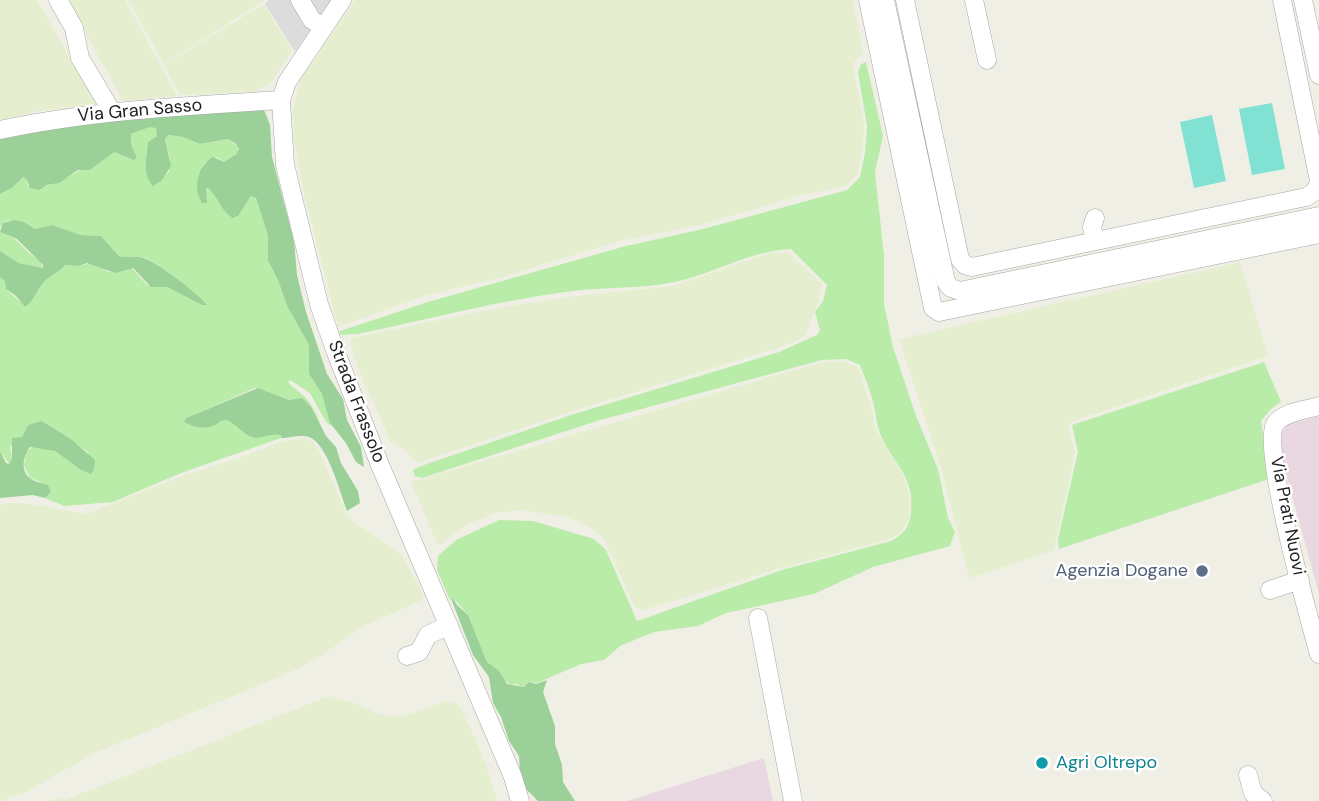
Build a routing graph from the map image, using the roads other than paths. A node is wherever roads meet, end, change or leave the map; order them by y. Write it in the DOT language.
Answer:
graph roads {
  1 [pos="58,0"];
  2 [pos="300,0"];
  3 [pos="342,0"];
  4 [pos="868,0"];
  5 [pos="886,0"];
  6 [pos="905,0"];
  7 [pos="974,0"];
  8 [pos="1282,0"];
  9 [pos="1303,0"];
  10 [pos="323,27"];
  11 [pos="987,60"];
  12 [pos="1319,75"];
  13 [pos="281,100"];
  14 [pos="112,112"];
  15 [pos="0,130"];
  16 [pos="1319,182"];
  17 [pos="1319,216"];
  18 [pos="1095,218"];
  19 [pos="1319,234"];
  20 [pos="1095,241"];
  21 [pos="1319,406"];
  22 [pos="1300,580"];
  23 [pos="1270,590"];
  24 [pos="758,618"];
  25 [pos="449,625"];
  26 [pos="1319,654"];
  27 [pos="407,656"];
  28 [pos="1248,775"];
  29 [pos="520,801"];
  30 [pos="793,801"];
  31 [pos="1262,801"];
  1 -- 14 [label="street"];
  2 -- 10 [label="street"];
  3 -- 10 [label="street, Strada Frassolo"];
  4 -- 19 [label="street"];
  5 -- 17 [label="street"];
  6 -- 20 [label="street"];
  7 -- 11 [label="street"];
  8 -- 16 [label="street"];
  9 -- 12 [label="street"];
  10 -- 13 [label="street, Strada Frassolo"];
  13 -- 14 [label="street, Via Gran Sasso"];
  13 -- 25 [label="street, Strada Frassolo"];
  14 -- 15 [label="street, Via Gran Sasso"];
  16 -- 20 [label="street"];
  18 -- 20 [label="street"];
  21 -- 22 [label="street, Via Prati Nuovi"];
  22 -- 23 [label="street"];
  22 -- 26 [label="street, Via Prati Nuovi"];
  24 -- 30 [label="street"];
  25 -- 27 [label="street"];
  25 -- 29 [label="street, Strada Frassolo"];
  28 -- 31 [label="street"];
}
